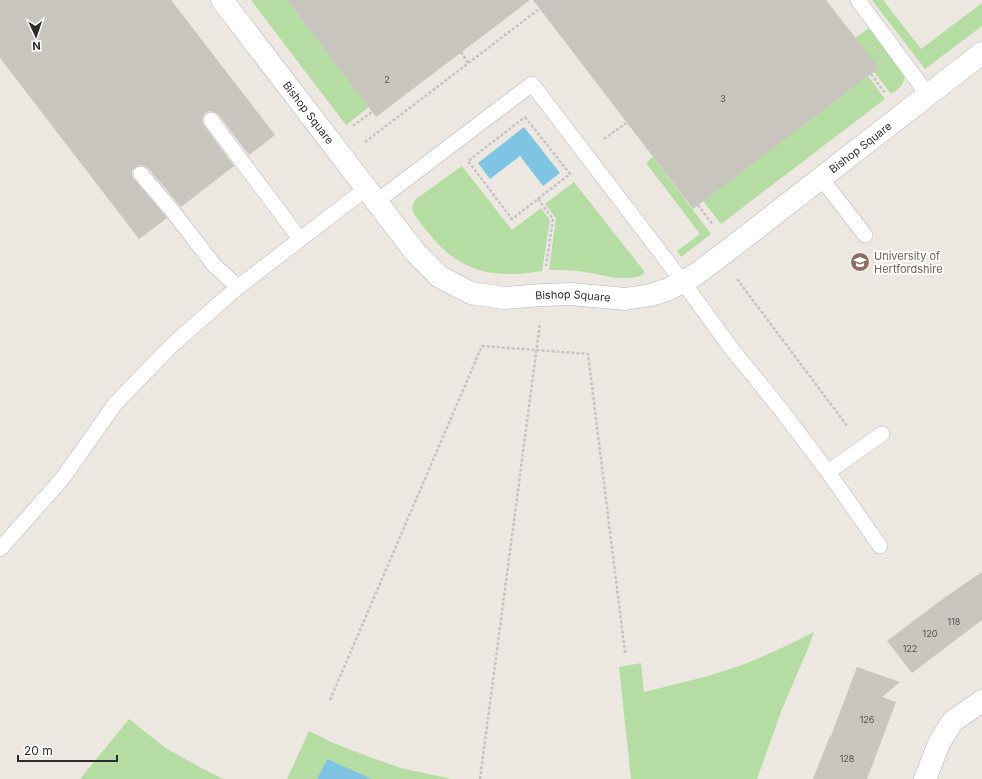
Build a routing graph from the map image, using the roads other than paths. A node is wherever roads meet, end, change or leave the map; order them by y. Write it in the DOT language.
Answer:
graph roads {
  1 [pos="222,0"];
  2 [pos="858,0"];
  3 [pos="982,53"];
  4 [pos="928,95"];
  5 [pos="211,120"];
  6 [pos="141,174"];
  7 [pos="821,178"];
  8 [pos="372,195"];
  9 [pos="864,235"];
  10 [pos="300,239"];
  11 [pos="683,282"];
  12 [pos="238,287"];
  13 [pos="882,434"];
  14 [pos="828,472"];
  15 [pos="880,546"];
  16 [pos="0,549"];
  17 [pos="982,701"];
  18 [pos="925,779"];
  1 -- 8 [label="street, Bishop Square"];
  2 -- 4 [label="lane"];
  3 -- 4 [label="street, Bishop Square"];
  4 -- 7 [label="street, Bishop Square"];
  5 -- 10 [label="lane"];
  6 -- 12 [label="lane"];
  7 -- 9 [label="lane"];
  7 -- 11 [label="street, Bishop Square"];
  8 -- 10 [label="lane"];
  8 -- 11 [label="street, Bishop Square"];
  8 -- 11 [label="lane"];
  10 -- 12 [label="lane"];
  11 -- 14 [label="lane"];
  12 -- 16 [label="lane"];
  13 -- 14 [label="lane"];
  14 -- 15 [label="lane"];
  17 -- 18 [label="street"];
}
